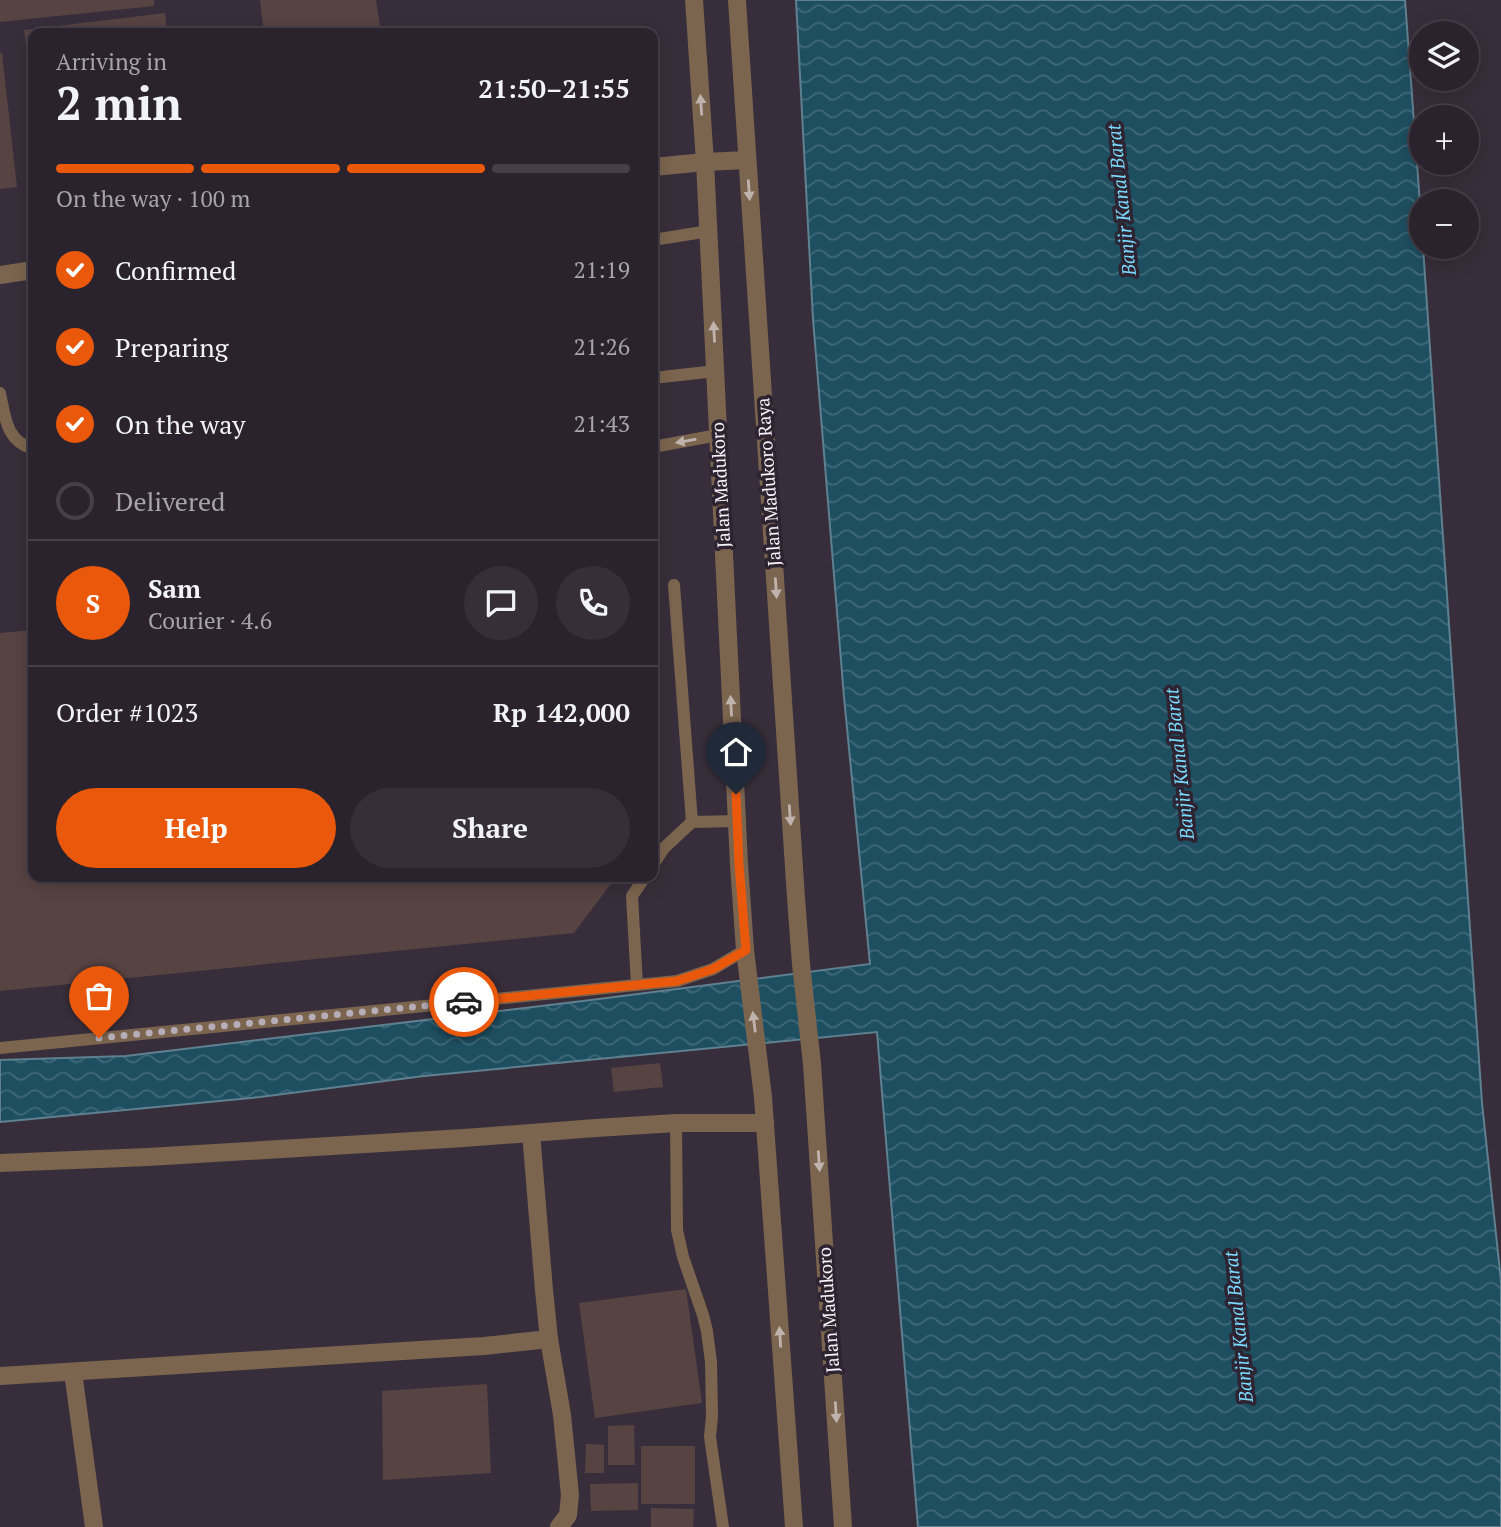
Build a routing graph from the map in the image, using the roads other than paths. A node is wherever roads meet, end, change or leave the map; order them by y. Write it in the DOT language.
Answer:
graph roads {
  1 [pos="694,0"];
  2 [pos="737,0"];
  3 [pos="747,160"];
  4 [pos="705,162"];
  5 [pos="658,167"];
  6 [pos="709,231"];
  7 [pos="658,239"];
  8 [pos="28,271"];
  9 [pos="0,275"];
  10 [pos="716,371"];
  11 [pos="658,377"];
  12 [pos="0,393"];
  13 [pos="718,435"];
  14 [pos="658,446"];
  15 [pos="28,447"];
  16 [pos="674,585"];
  17 [pos="737,821"];
  18 [pos="692,822"];
  19 [pos="658,857"];
  20 [pos="642,882"];
  21 [pos="746,950"];
  22 [pos="637,985"];
  23 [pos="0,1048"];
  24 [pos="812,1064"];
  25 [pos="676,1123"];
  26 [pos="765,1123"];
  27 [pos="531,1133"];
  28 [pos="0,1163"];
  29 [pos="550,1339"];
  30 [pos="73,1372"];
  31 [pos="0,1377"];
  32 [pos="94,1527"];
  33 [pos="559,1527"];
  34 [pos="723,1527"];
  35 [pos="794,1527"];
  36 [pos="843,1527"];
  4 -- 1 [label="street, Jalan Madukoro, one-way"];
  2 -- 3 [label="street, Jalan Madukoro Raya"];
  3 -- 4 [label="street"];
  3 -- 24 [label="street, Jalan Madukoro Raya, one-way"];
  4 -- 5 [label="street"];
  4 -- 6 [label="street, Jalan Madukoro"];
  6 -- 7 [label="lane"];
  10 -- 6 [label="street, Jalan Madukoro, one-way"];
  8 -- 9 [label="street"];
  10 -- 11 [label="lane"];
  10 -- 13 [label="street, Jalan Madukoro"];
  12 -- 15 [label="lane"];
  13 -- 14 [label="lane, one-way"];
  17 -- 13 [label="street, Jalan Madukoro, one-way"];
  16 -- 18 [label="lane"];
  17 -- 18 [label="lane"];
  17 -- 21 [label="street, Jalan Madukoro"];
  18 -- 19 [label="lane"];
  20 -- 22 [label="lane"];
  21 -- 22 [label="lane"];
  26 -- 21 [label="street, Jalan Madukoro, one-way"];
  22 -- 23 [label="lane"];
  24 -- 36 [label="street, Jalan Madukoro, one-way"];
  25 -- 26 [label="street"];
  25 -- 27 [label="street"];
  25 -- 34 [label="lane"];
  35 -- 26 [label="street, one-way"];
  27 -- 28 [label="street"];
  27 -- 29 [label="street"];
  29 -- 30 [label="street"];
  29 -- 33 [label="street"];
  30 -- 31 [label="street"];
  30 -- 32 [label="street"];
}
